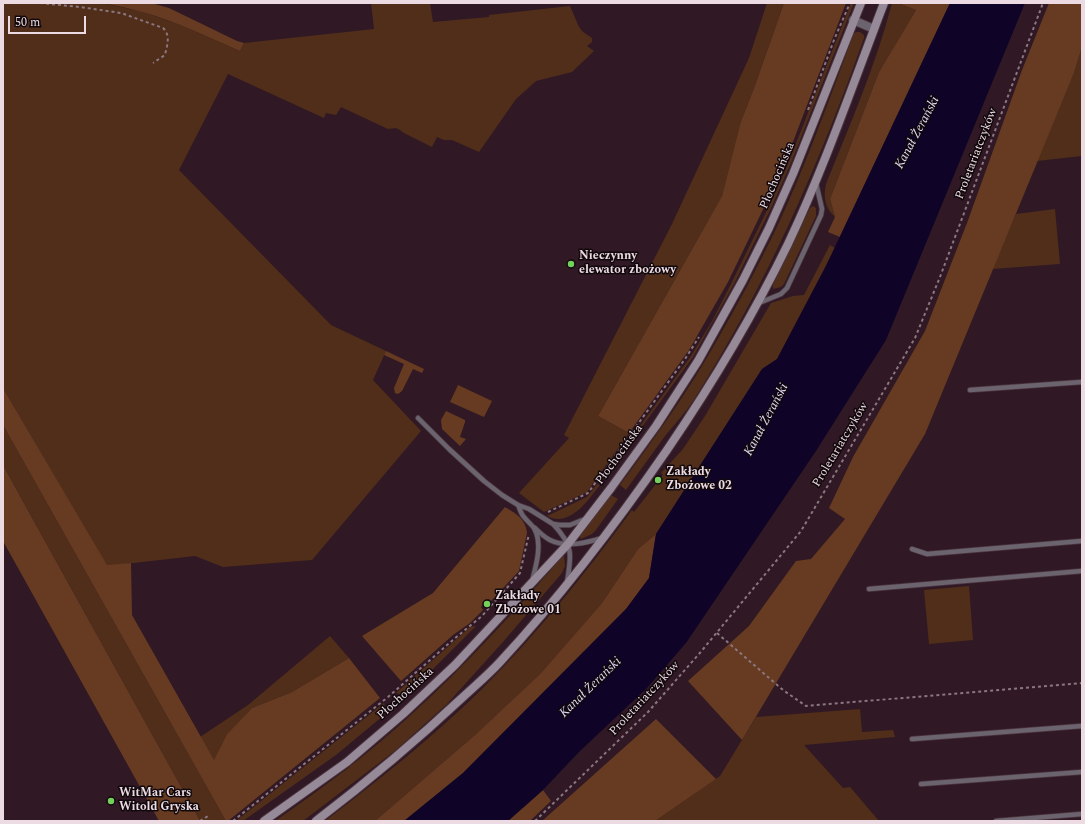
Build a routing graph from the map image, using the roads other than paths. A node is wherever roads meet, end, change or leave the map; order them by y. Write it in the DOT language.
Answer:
graph roads {
  1 [pos="861,3"];
  2 [pos="884,3"];
  3 [pos="853,20"];
  4 [pos="874,29"];
  5 [pos="815,181"];
  6 [pos="757,304"];
  7 [pos="1082,382"];
  8 [pos="970,390"];
  9 [pos="418,418"];
  10 [pos="518,506"];
  11 [pos="587,519"];
  12 [pos="553,524"];
  13 [pos="533,527"];
  14 [pos="604,538"];
  15 [pos="1082,541"];
  16 [pos="568,544"];
  17 [pos="912,549"];
  18 [pos="1082,572"];
  19 [pos="567,583"];
  20 [pos="531,584"];
  21 [pos="869,589"];
  22 [pos="1082,726"];
  23 [pos="912,739"];
  24 [pos="1082,772"];
  25 [pos="921,784"];
  26 [pos="1082,814"];
  27 [pos="264,821"];
  28 [pos="316,821"];
  29 [pos="996,821"];
  1 -- 3 [label="main road, Płochocińska"];
  2 -- 4 [label="main road"];
  3 -- 4 [label="street"];
  3 -- 11 [label="main road, Płochocińska"];
  4 -- 5 [label="main road"];
  5 -- 6 [label="main road"];
  5 -- 6 [label="lane"];
  6 -- 14 [label="main road"];
  7 -- 8 [label="lane"];
  9 -- 10 [label="lane"];
  10 -- 12 [label="lane"];
  10 -- 13 [label="lane"];
  11 -- 12 [label="lane"];
  11 -- 16 [label="main road, Płochocińska"];
  12 -- 16 [label="lane"];
  13 -- 16 [label="lane"];
  13 -- 20 [label="lane"];
  14 -- 16 [label="lane"];
  14 -- 19 [label="main road"];
  15 -- 17 [label="lane"];
  16 -- 19 [label="lane"];
  16 -- 20 [label="main road, Płochocińska"];
  18 -- 21 [label="lane"];
  19 -- 28 [label="main road"];
  20 -- 27 [label="main road, Płochocińska"];
  22 -- 23 [label="lane"];
  24 -- 25 [label="lane"];
  26 -- 29 [label="lane"];
}
